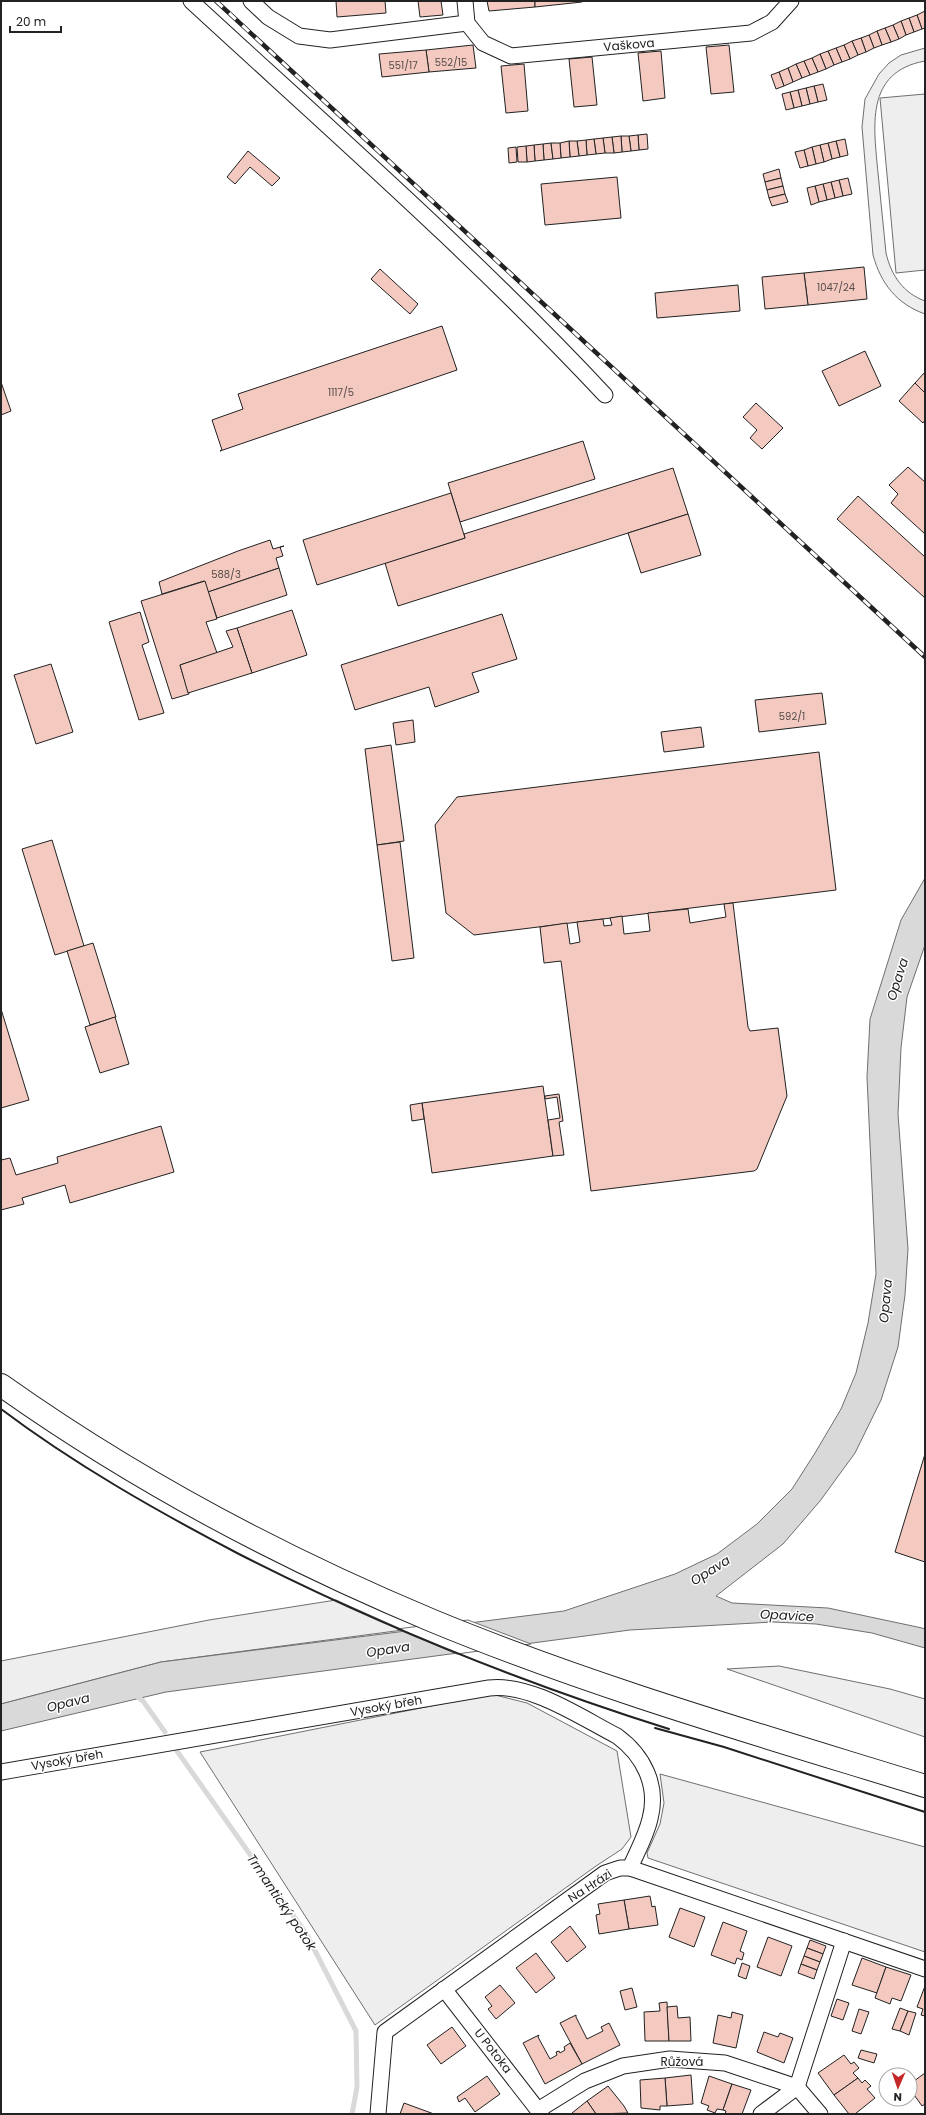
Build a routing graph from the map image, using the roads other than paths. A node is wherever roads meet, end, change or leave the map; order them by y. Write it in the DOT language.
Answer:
graph roads {
  1 [pos="191,1"];
  2 [pos="251,1"];
  3 [pos="465,1"];
  4 [pos="791,1"];
  5 [pos="467,23"];
  6 [pos="605,395"];
  7 [pos="3,1386"];
  8 [pos="1,1772"];
  9 [pos="925,1786"];
  10 [pos="630,1868"];
  11 [pos="844,1941"];
  12 [pos="925,1969"];
  13 [pos="444,1989"];
  14 [pos="797,2087"];
  15 [pos="540,2112"];
  16 [pos="378,2114"];
  17 [pos="761,2114"];
  18 [pos="820,2114"];
  1 -- 6 [label="street"];
  2 -- 5 [label="street"];
  3 -- 5 [label="street"];
  4 -- 5 [label="street, Vaškova"];
  7 -- 9 [label="main road"];
  8 -- 10 [label="street, Vysoký břeh"];
  10 -- 11 [label="street, Na Hrázi"];
  10 -- 13 [label="street, Na Hrázi"];
  11 -- 12 [label="street, Na Hrázi"];
  11 -- 14 [label="street"];
  13 -- 15 [label="street, U Potoka"];
  13 -- 16 [label="street, Na Hrázi"];
  14 -- 15 [label="street, Růžová"];
  14 -- 17 [label="street"];
  14 -- 18 [label="street"];
}
